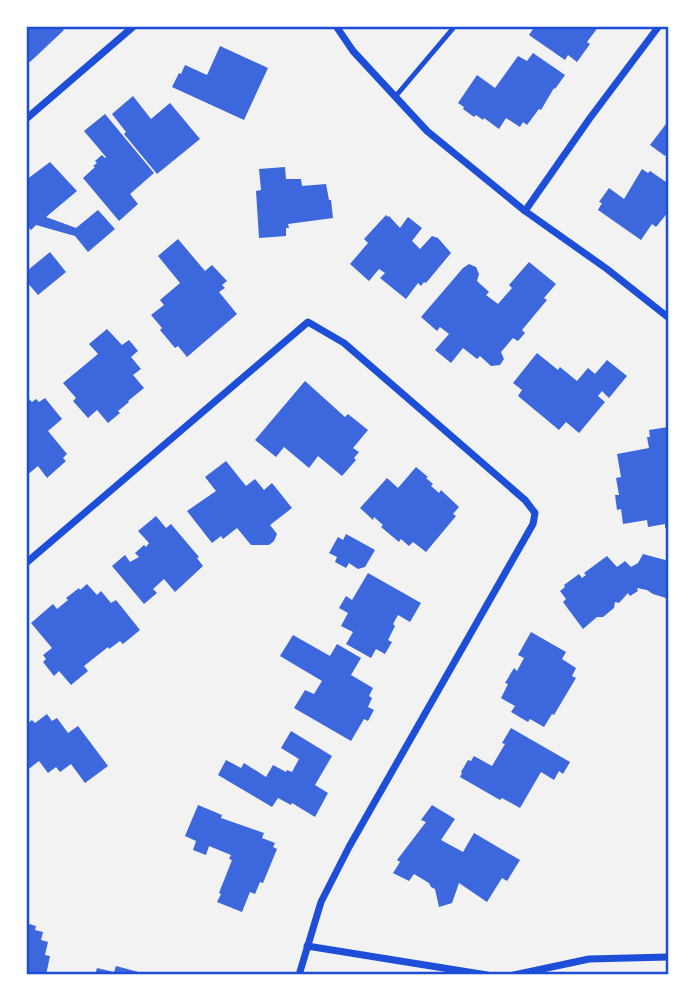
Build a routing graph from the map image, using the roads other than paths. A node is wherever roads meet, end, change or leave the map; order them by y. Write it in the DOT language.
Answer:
graph roads {
  1 [pos="134,26"];
  2 [pos="336,26"];
  3 [pos="454,26"];
  4 [pos="659,26"];
  5 [pos="395,97"];
  6 [pos="26,119"];
  7 [pos="525,211"];
  8 [pos="669,318"];
  9 [pos="26,563"];
  10 [pos="307,946"];
  11 [pos="669,957"];
  12 [pos="299,975"];
  13 [pos="487,975"];
  14 [pos="514,975"];
  1 -- 6 [label="street"];
  2 -- 5 [label="street"];
  3 -- 5 [label="lane"];
  4 -- 7 [label="street"];
  5 -- 7 [label="street"];
  7 -- 8 [label="street"];
  9 -- 10 [label="street"];
  10 -- 12 [label="street"];
  10 -- 13 [label="street"];
  11 -- 14 [label="street"];
}
